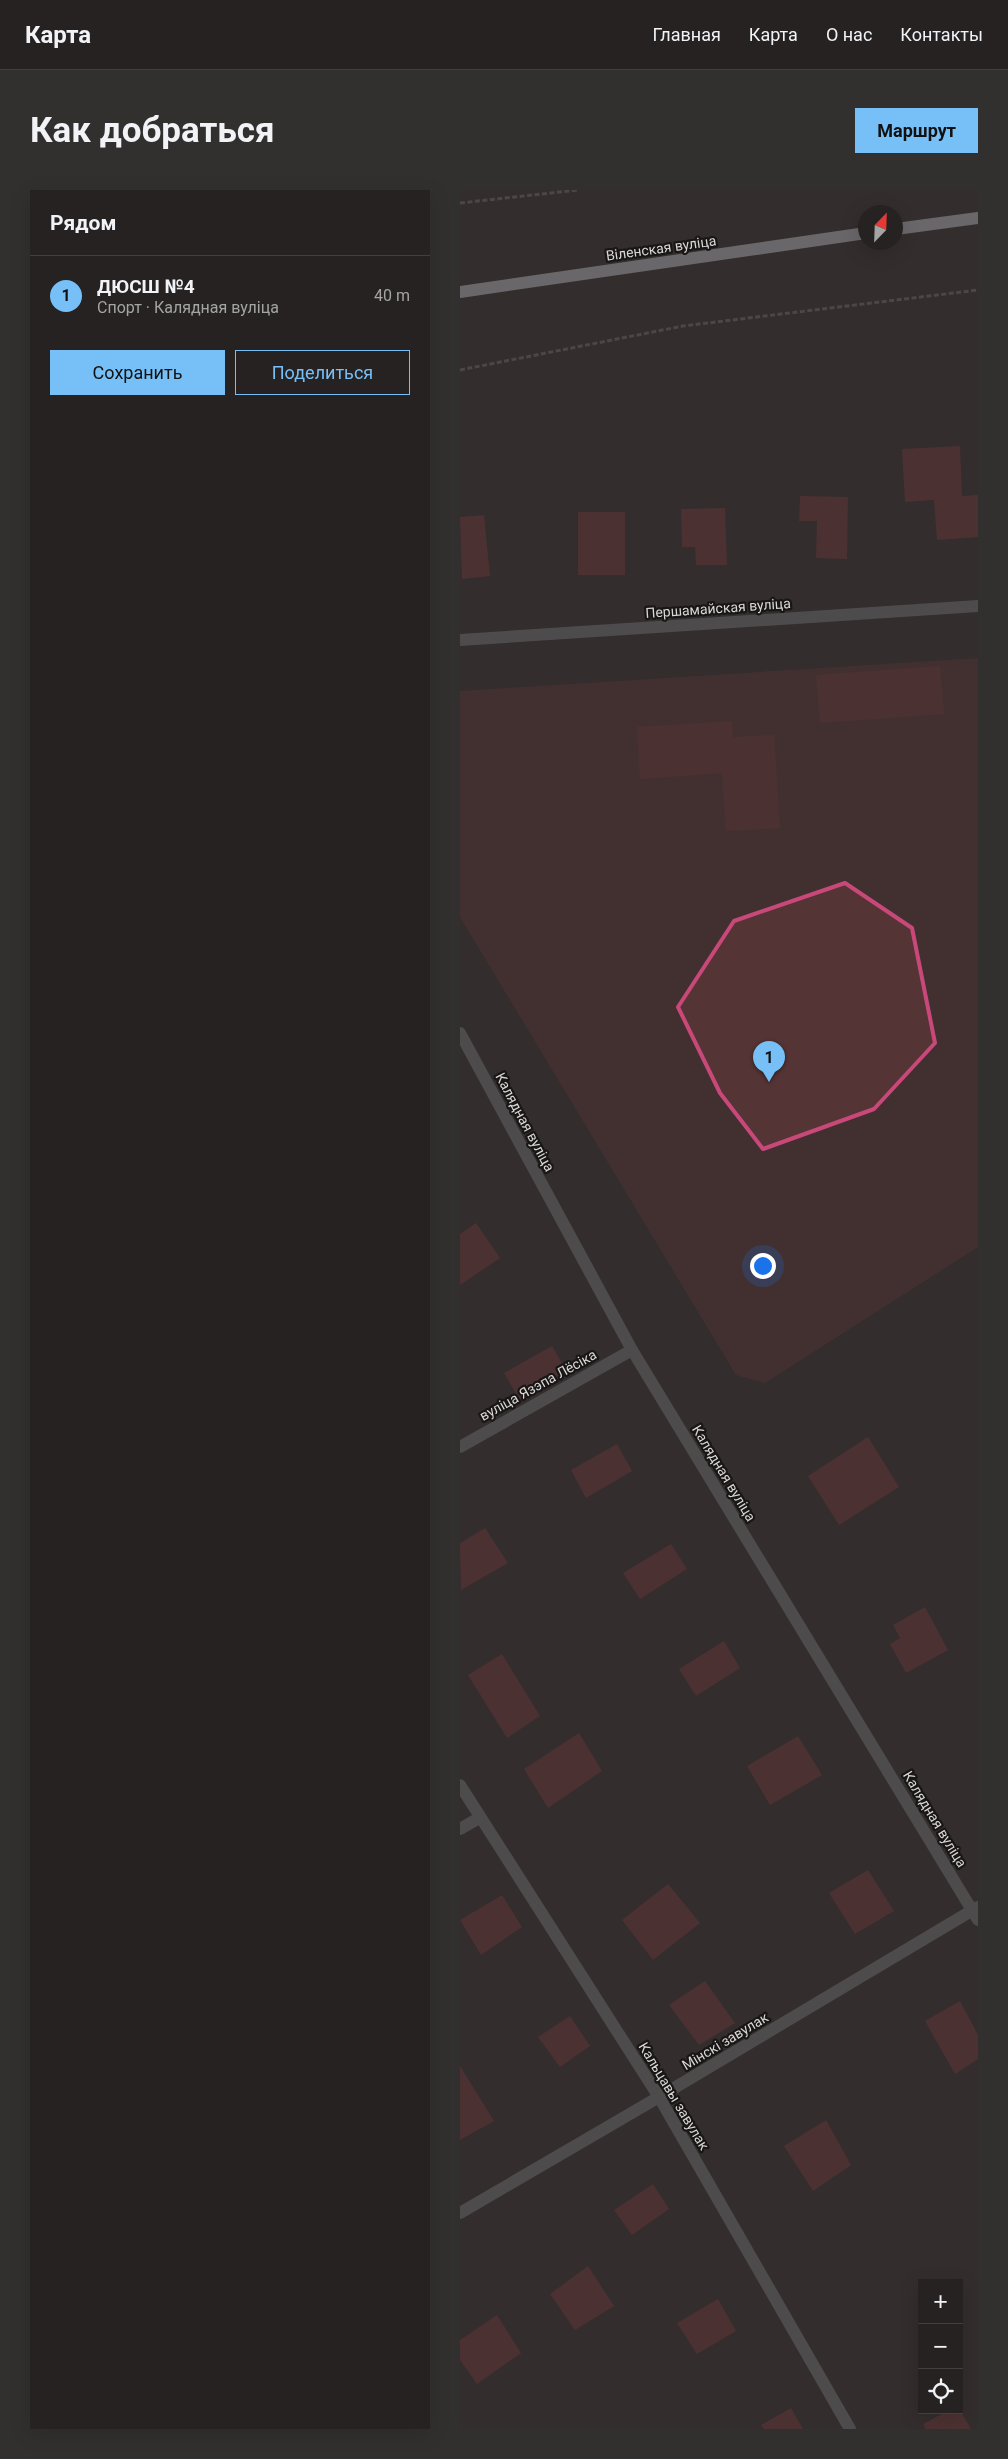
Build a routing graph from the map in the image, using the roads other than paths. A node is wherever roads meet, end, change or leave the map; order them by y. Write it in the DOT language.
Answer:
graph roads {
  1 [pos="978,218"];
  2 [pos="903,228"];
  3 [pos="858,235"];
  4 [pos="460,292"];
  5 [pos="978,606"];
  6 [pos="460,640"];
  7 [pos="460,1033"];
  8 [pos="632,1350"];
  9 [pos="460,1447"];
  10 [pos="460,1786"];
  11 [pos="479,1818"];
  12 [pos="460,1829"];
  13 [pos="976,1913"];
  14 [pos="659,2097"];
  15 [pos="460,2212"];
  16 [pos="850,2429"];
  1 -- 2 [label="main road"];
  3 -- 4 [label="main road, Віленская вуліца"];
  5 -- 6 [label="street, Першамайская вуліца"];
  7 -- 8 [label="street, Калядная вуліца"];
  8 -- 9 [label="street, вуліца Язэпа Лёсіка"];
  8 -- 13 [label="street, Калядная вуліца"];
  10 -- 11 [label="street, Кальцавы завулак"];
  11 -- 12 [label="street"];
  11 -- 14 [label="street, Кальцавы завулак"];
  13 -- 14 [label="street, Мінскі завулак"];
  14 -- 15 [label="street, Мінскі завулак"];
  14 -- 16 [label="street, Кальцавы завулак"];
}
